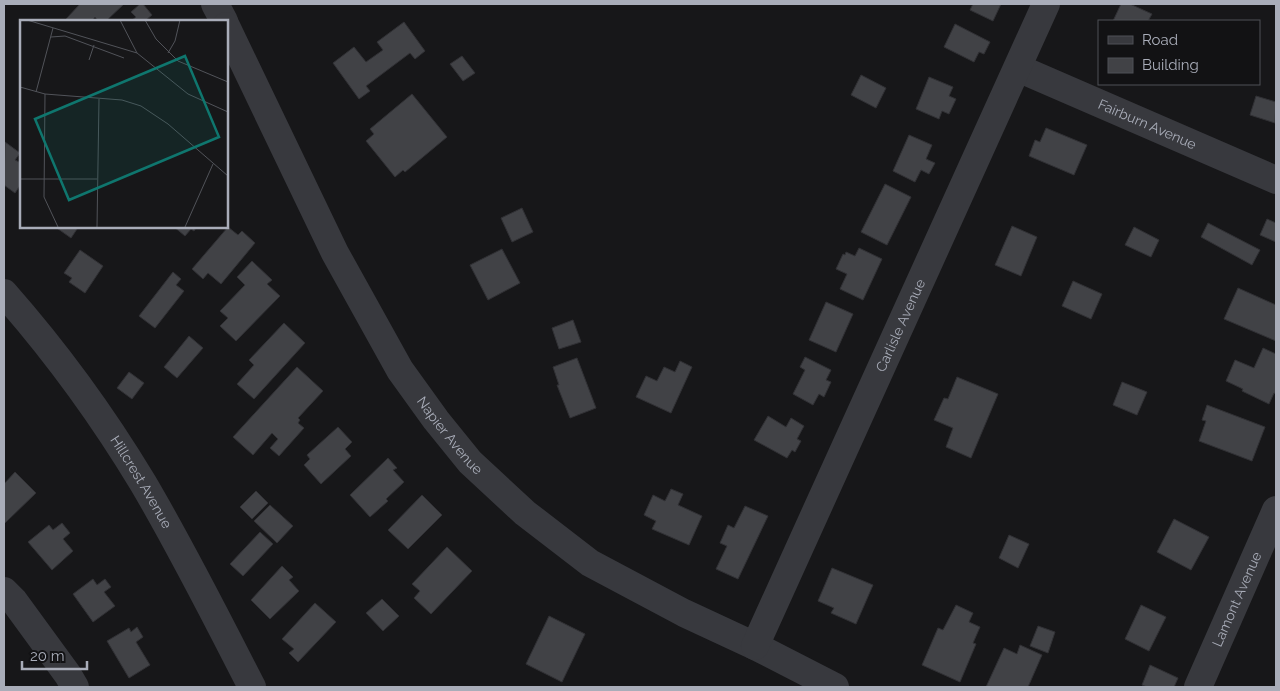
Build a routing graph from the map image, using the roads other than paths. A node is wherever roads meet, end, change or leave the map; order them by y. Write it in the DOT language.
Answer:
graph roads {
  1 [pos="215,4"];
  2 [pos="1046,4"];
  3 [pos="223,20"];
  4 [pos="228,30"];
  5 [pos="1018,68"];
  6 [pos="1276,180"];
  7 [pos="4,293"];
  8 [pos="1276,510"];
  9 [pos="4,590"];
  10 [pos="755,646"];
  11 [pos="75,687"];
  12 [pos="252,687"];
  13 [pos="836,687"];
  14 [pos="1198,687"];
  1 -- 3 [label="street"];
  2 -- 5 [label="street, Carlisle Avenue"];
  4 -- 10 [label="street, Napier Avenue"];
  5 -- 6 [label="street, Fairburn Avenue"];
  5 -- 10 [label="street, Carlisle Avenue"];
  7 -- 12 [label="street, Hillcrest Avenue"];
  8 -- 14 [label="street, Lamont Avenue"];
  9 -- 11 [label="street"];
  10 -- 13 [label="street, Napier Avenue"];
}
